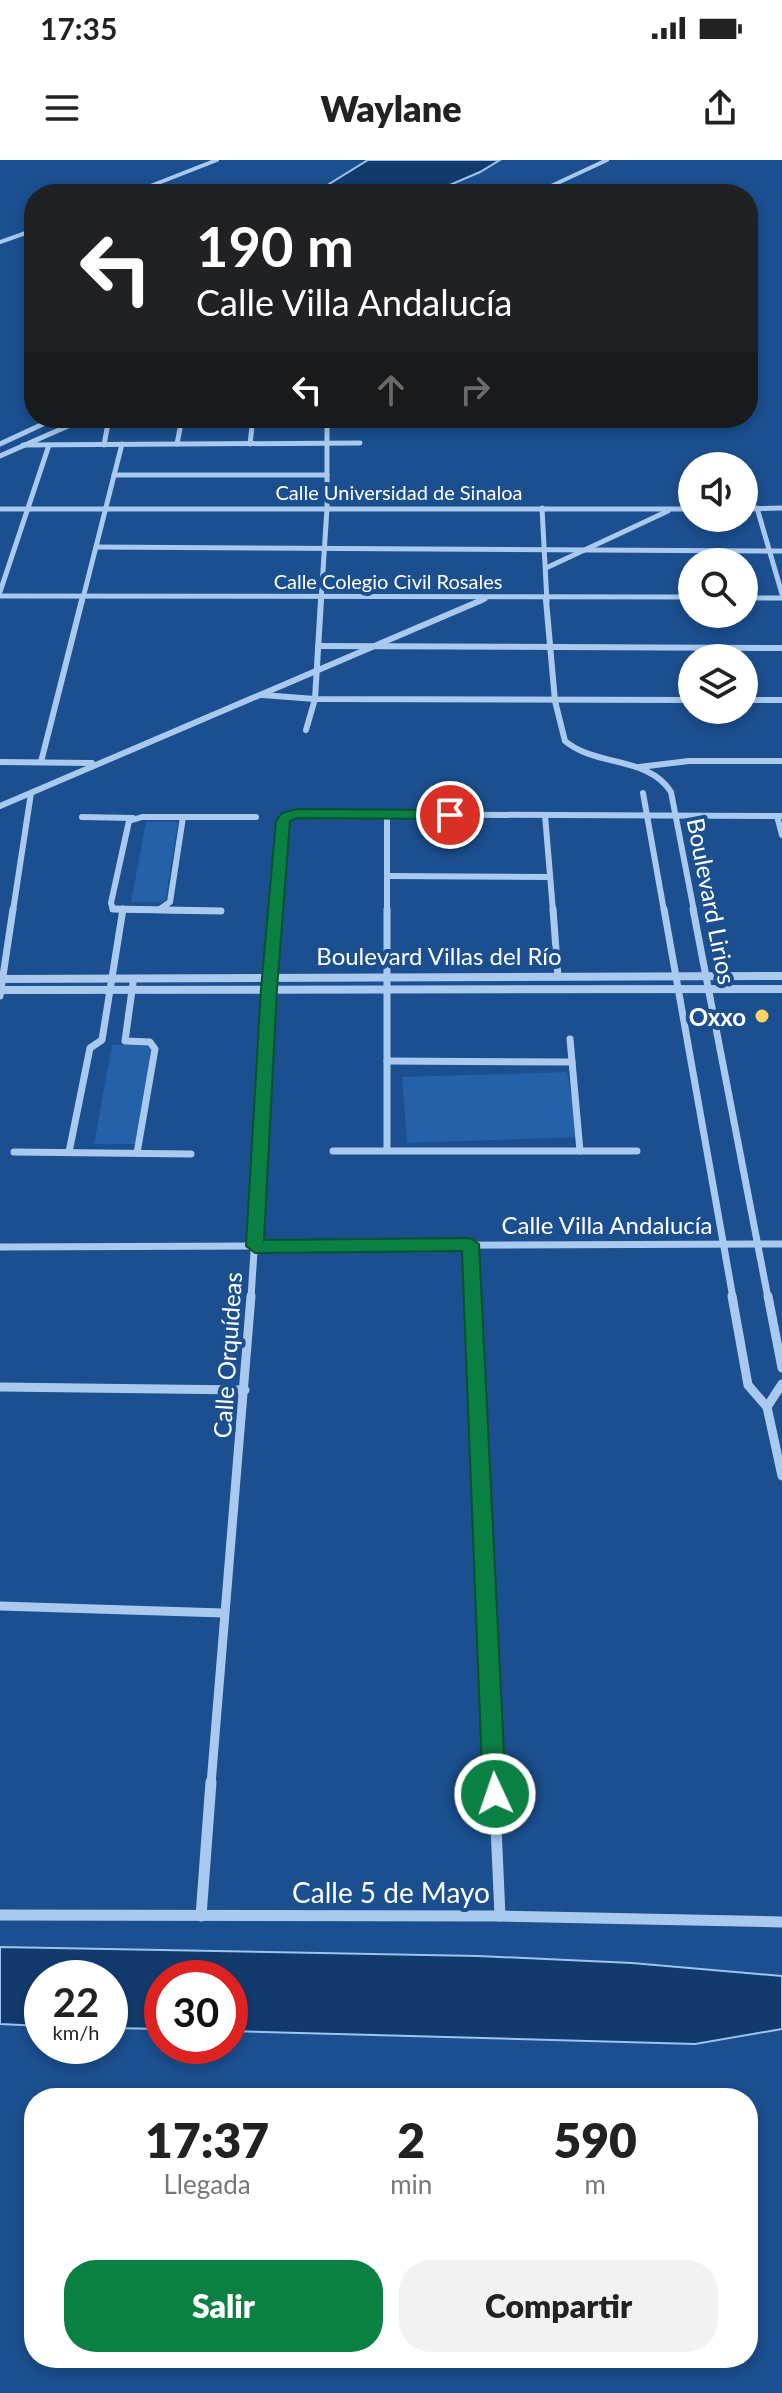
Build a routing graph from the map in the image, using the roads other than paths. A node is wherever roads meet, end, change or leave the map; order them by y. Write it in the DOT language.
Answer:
graph roads {
  1 [pos="193,160"];
  2 [pos="217,160"];
  3 [pos="607,160"];
  4 [pos="209,163"];
  5 [pos="155,184"];
  6 [pos="555,184"];
  7 [pos="24,234"];
  8 [pos="0,242"];
  9 [pos="34,428"];
  10 [pos="63,428"];
  11 [pos="107,428"];
  12 [pos="180,428"];
  13 [pos="252,428"];
  14 [pos="327,428"];
  15 [pos="360,443"];
  16 [pos="0,444"];
  17 [pos="122,444"];
  18 [pos="177,444"];
  19 [pos="250,444"];
  20 [pos="327,444"];
  21 [pos="23,445"];
  22 [pos="49,445"];
  23 [pos="104,445"];
  24 [pos="0,456"];
  25 [pos="114,475"];
  26 [pos="327,475"];
  27 [pos="28,508"];
  28 [pos="106,508"];
  29 [pos="327,508"];
  30 [pos="542,508"];
  31 [pos="758,508"];
  32 [pos="782,508"];
  33 [pos="0,509"];
  34 [pos="674,509"];
  35 [pos="678,509"];
  36 [pos="758,512"];
  37 [pos="96,547"];
  38 [pos="325,549"];
  39 [pos="545,550"];
  40 [pos="585,550"];
  41 [pos="769,551"];
  42 [pos="782,551"];
  43 [pos="546,568"];
  44 [pos="0,594"];
  45 [pos="83,596"];
  46 [pos="782,596"];
  47 [pos="322,597"];
  48 [pos="489,597"];
  49 [pos="547,597"];
  50 [pos="678,597"];
  51 [pos="758,597"];
  52 [pos="318,646"];
  53 [pos="376,646"];
  54 [pos="551,647"];
  55 [pos="782,648"];
  56 [pos="317,669"];
  57 [pos="257,695"];
  58 [pos="315,699"];
  59 [pos="678,700"];
  60 [pos="758,700"];
  61 [pos="782,700"];
  62 [pos="554,701"];
  63 [pos="306,730"];
  64 [pos="782,761"];
  65 [pos="0,762"];
  66 [pos="41,762"];
  67 [pos="97,763"];
  68 [pos="636,767"];
  69 [pos="31,793"];
  70 [pos="643,793"];
  71 [pos="0,806"];
  72 [pos="387,814"];
  73 [pos="545,815"];
  74 [pos="647,815"];
  75 [pos="675,815"];
  76 [pos="779,816"];
  77 [pos="82,817"];
  78 [pos="183,817"];
  79 [pos="256,817"];
  80 [pos="133,818"];
  81 [pos="782,835"];
  82 [pos="387,876"];
  83 [pos="550,877"];
  84 [pos="123,909"];
  85 [pos="152,910"];
  86 [pos="221,911"];
  87 [pos="782,976"];
  88 [pos="558,977"];
  89 [pos="387,983"];
  90 [pos="678,983"];
  91 [pos="708,983"];
  92 [pos="111,984"];
  93 [pos="133,984"];
  94 [pos="270,984"];
  95 [pos="1,986"];
  96 [pos="782,989"];
  97 [pos="570,1039"];
  98 [pos="387,1061"];
  99 [pos="572,1062"];
  100 [pos="387,1150"];
  101 [pos="333,1151"];
  102 [pos="580,1151"];
  103 [pos="637,1151"];
  104 [pos="14,1152"];
  105 [pos="69,1152"];
  106 [pos="137,1153"];
  107 [pos="191,1154"];
  108 [pos="723,1243"];
  109 [pos="470,1244"];
  110 [pos="760,1244"];
  111 [pos="782,1244"];
  112 [pos="255,1246"];
  113 [pos="0,1247"];
  114 [pos="782,1368"];
  115 [pos="782,1384"];
  116 [pos="0,1387"];
  117 [pos="245,1390"];
  118 [pos="767,1407"];
  119 [pos="782,1476"];
  120 [pos="0,1606"];
  121 [pos="223,1613"];
  122 [pos="0,1915"];
  123 [pos="201,1916"];
  124 [pos="500,1916"];
  125 [pos="782,1922"];
  1 -- 4 [label="street"];
  2 -- 4 [label="street"];
  3 -- 6 [label="street"];
  4 -- 5 [label="street"];
  7 -- 8 [label="street"];
  9 -- 16 [label="street"];
  10 -- 21 [label="street"];
  11 -- 23 [label="street"];
  12 -- 18 [label="street"];
  13 -- 19 [label="street"];
  14 -- 20 [label="street"];
  15 -- 20 [label="street"];
  17 -- 18 [label="street"];
  17 -- 23 [label="street"];
  17 -- 25 [label="street"];
  18 -- 19 [label="street"];
  19 -- 20 [label="street"];
  20 -- 26 [label="street"];
  21 -- 22 [label="street"];
  21 -- 24 [label="street"];
  22 -- 23 [label="street"];
  22 -- 27 [label="street"];
  25 -- 26 [label="street"];
  25 -- 28 [label="street"];
  26 -- 29 [label="street"];
  27 -- 28 [label="street, Calle Universidad de Sinaloa"];
  27 -- 33 [label="street, Calle Universidad de Sinaloa"];
  27 -- 44 [label="street"];
  28 -- 29 [label="street, Calle Universidad de Sinaloa"];
  28 -- 37 [label="street"];
  29 -- 30 [label="street, Calle Universidad de Sinaloa"];
  29 -- 38 [label="street"];
  30 -- 34 [label="street, Calle Universidad de Sinaloa"];
  30 -- 39 [label="street, Boulevard Lirios"];
  31 -- 32 [label="street"];
  34 -- 35 [label="street, Calle Universidad de Sinaloa"];
  34 -- 40 [label="street"];
  36 -- 41 [label="street"];
  37 -- 38 [label="street"];
  37 -- 45 [label="street"];
  38 -- 39 [label="street"];
  38 -- 47 [label="street"];
  39 -- 40 [label="street"];
  39 -- 43 [label="street, Boulevard Lirios"];
  40 -- 41 [label="street"];
  40 -- 43 [label="street"];
  41 -- 42 [label="street"];
  41 -- 46 [label="street"];
  43 -- 49 [label="street, Boulevard Lirios"];
  44 -- 45 [label="street, Calle Colegio Civil Rosales"];
  45 -- 47 [label="street, Calle Colegio Civil Rosales"];
  45 -- 66 [label="street"];
  46 -- 51 [label="street"];
  47 -- 48 [label="street, Calle Colegio Civil Rosales"];
  47 -- 52 [label="street"];
  48 -- 49 [label="street, Calle Colegio Civil Rosales"];
  48 -- 53 [label="street"];
  49 -- 50 [label="street, Calle Colegio Civil Rosales"];
  49 -- 54 [label="street, Boulevard Lirios"];
  52 -- 53 [label="street"];
  52 -- 56 [label="street"];
  53 -- 54 [label="street"];
  53 -- 56 [label="street"];
  54 -- 55 [label="street"];
  54 -- 62 [label="street, Boulevard Lirios"];
  56 -- 57 [label="street"];
  56 -- 58 [label="street"];
  57 -- 58 [label="street"];
  57 -- 67 [label="street"];
  58 -- 62 [label="street"];
  58 -- 63 [label="street"];
  59 -- 62 [label="street"];
  60 -- 61 [label="street"];
  62 -- 68 [label="street, Boulevard Lirios"];
  64 -- 68 [label="street"];
  65 -- 66 [label="street"];
  66 -- 67 [label="street"];
  67 -- 69 [label="street"];
  68 -- 75 [label="street, Boulevard Lirios"];
  69 -- 71 [label="street"];
  69 -- 95 [label="street"];
  70 -- 74 [label="street, Boulevard Lirios"];
  72 -- 73 [label="street"];
  72 -- 82 [label="street"];
  72 -- 94 [label="street, Calle Orquídeas"];
  73 -- 74 [label="street"];
  73 -- 83 [label="street"];
  74 -- 75 [label="street"];
  74 -- 90 [label="street, Boulevard Lirios"];
  75 -- 76 [label="street"];
  75 -- 91 [label="street, Boulevard Lirios"];
  76 -- 81 [label="street"];
  77 -- 80 [label="street"];
  78 -- 79 [label="street"];
  78 -- 80 [label="street"];
  78 -- 85 [label="street"];
  80 -- 84 [label="street"];
  82 -- 83 [label="street"];
  82 -- 89 [label="street"];
  83 -- 88 [label="street"];
  84 -- 85 [label="street"];
  84 -- 92 [label="street"];
  85 -- 86 [label="street"];
  87 -- 91 [label="street, Boulevard Villas del Río"];
  88 -- 89 [label="street, Boulevard Villas del Río"];
  88 -- 90 [label="street, Boulevard Villas del Río"];
  89 -- 90 [label="street, Boulevard Villas del Río"];
  89 -- 94 [label="street, Boulevard Villas del Río"];
  89 -- 98 [label="street"];
  90 -- 91 [label="street, Boulevard Villas del Río"];
  90 -- 108 [label="street, Boulevard Lirios"];
  91 -- 96 [label="street, Boulevard Villas del Río"];
  91 -- 110 [label="street, Boulevard Lirios"];
  92 -- 93 [label="street, Boulevard Villas del Río"];
  92 -- 95 [label="street, Boulevard Villas del Río"];
  92 -- 105 [label="street"];
  93 -- 94 [label="street, Boulevard Villas del Río"];
  93 -- 106 [label="street"];
  94 -- 112 [label="street, Calle Orquídeas"];
  97 -- 99 [label="street"];
  98 -- 99 [label="street"];
  98 -- 100 [label="street"];
  99 -- 102 [label="street"];
  100 -- 101 [label="street"];
  100 -- 102 [label="street"];
  102 -- 103 [label="street"];
  104 -- 105 [label="street"];
  105 -- 106 [label="street"];
  106 -- 107 [label="street"];
  108 -- 109 [label="street, Calle Villa Andalucía"];
  108 -- 110 [label="street, Calle Villa Andalucía"];
  108 -- 118 [label="street, Boulevard Lirios"];
  109 -- 112 [label="street, Calle Villa Andalucía"];
  109 -- 124 [label="street"];
  110 -- 111 [label="street, Calle Villa Andalucía"];
  110 -- 114 [label="street, Boulevard Lirios"];
  112 -- 113 [label="street, Calle Villa Andalucía"];
  112 -- 117 [label="street, Calle Orquídeas"];
  115 -- 118 [label="street"];
  116 -- 117 [label="street"];
  117 -- 121 [label="street, Calle Orquídeas"];
  118 -- 119 [label="street, Boulevard Lirios"];
  120 -- 121 [label="street"];
  121 -- 123 [label="street, Calle Orquídeas"];
  122 -- 123 [label="street, Calle 5 de Mayo"];
  123 -- 124 [label="street, Calle 5 de Mayo"];
  124 -- 125 [label="street, Calle 5 de Mayo"];
}
